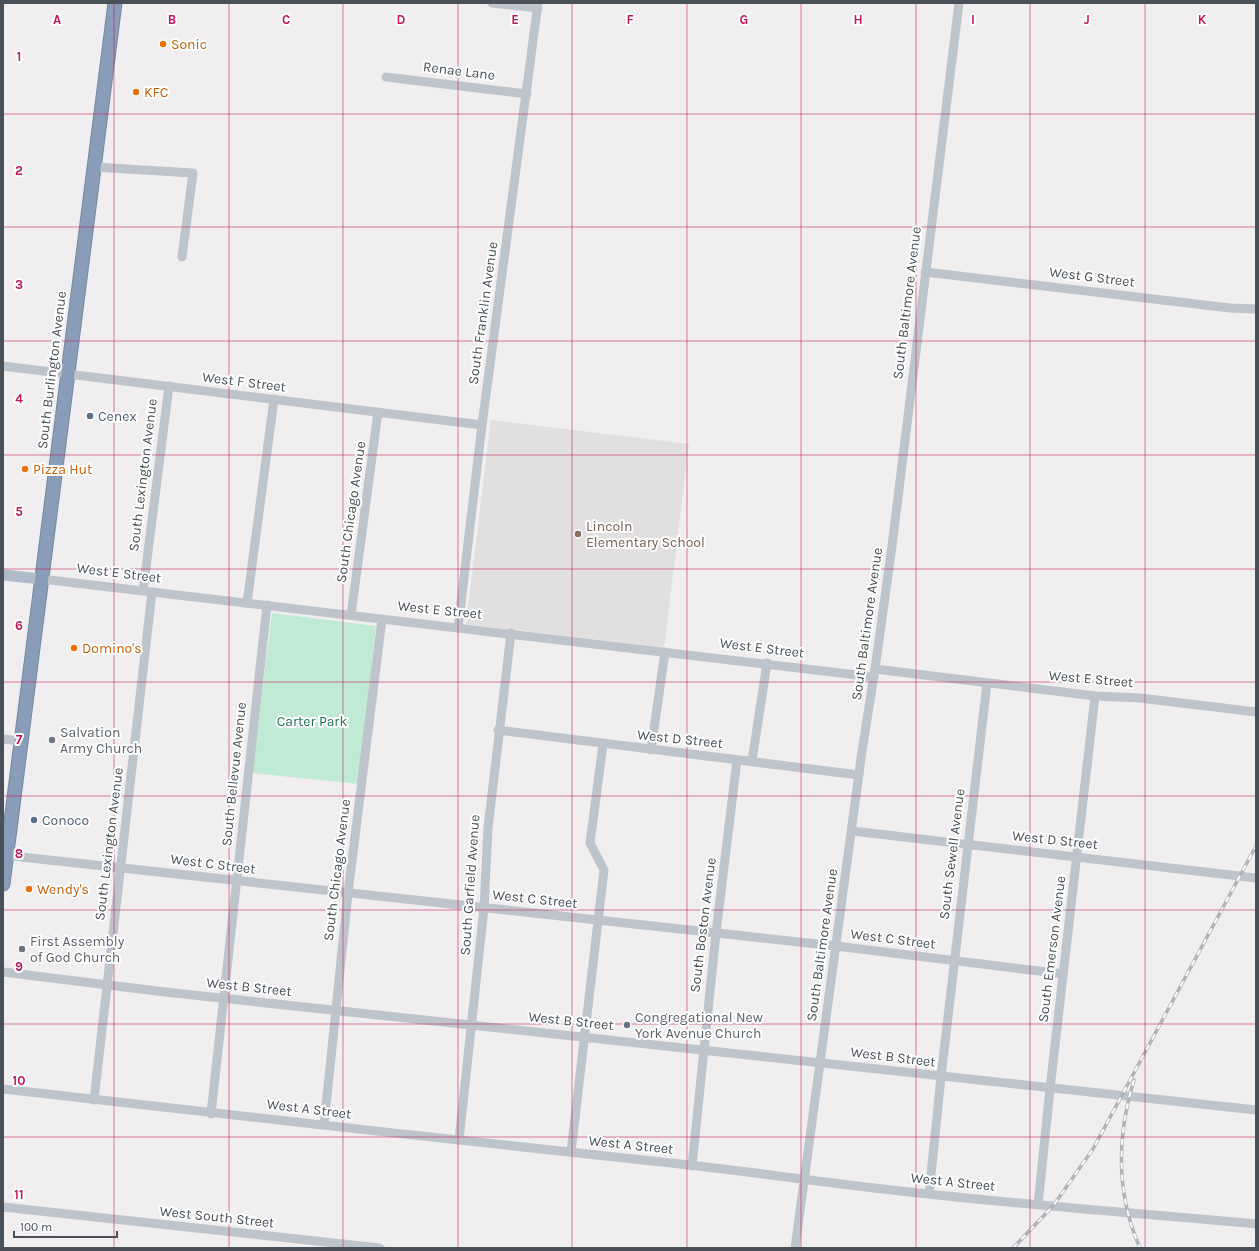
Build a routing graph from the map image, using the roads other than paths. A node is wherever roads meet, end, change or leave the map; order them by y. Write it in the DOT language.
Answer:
graph roads {
  1 [pos="115,3"];
  2 [pos="492,3"];
  3 [pos="959,3"];
  4 [pos="538,6"];
  5 [pos="386,77"];
  6 [pos="527,94"];
  7 [pos="94,167"];
  8 [pos="182,257"];
  9 [pos="925,272"];
  10 [pos="1256,309"];
  11 [pos="3,366"];
  12 [pos="68,374"];
  13 [pos="168,386"];
  14 [pos="274,400"];
  15 [pos="378,412"];
  16 [pos="482,425"];
  17 [pos="3,575"];
  18 [pos="42,579"];
  19 [pos="148,592"];
  20 [pos="246,603"];
  21 [pos="267,605"];
  22 [pos="351,615"];
  23 [pos="382,619"];
  24 [pos="458,628"];
  25 [pos="511,633"];
  26 [pos="665,652"];
  27 [pos="767,663"];
  28 [pos="875,673"];
  29 [pos="987,683"];
  30 [pos="1095,696"];
  31 [pos="1256,712"];
  32 [pos="498,730"];
  33 [pos="3,739"];
  34 [pos="21,741"];
  35 [pos="603,744"];
  36 [pos="651,750"];
  37 [pos="737,760"];
  38 [pos="752,761"];
  39 [pos="859,775"];
  40 [pos="852,831"];
  41 [pos="967,845"];
  42 [pos="5,855"];
  43 [pos="1078,856"];
  44 [pos="120,868"];
  45 [pos="1256,878"];
  46 [pos="236,881"];
  47 [pos="3,884"];
  48 [pos="348,893"];
  49 [pos="484,908"];
  50 [pos="599,920"];
  51 [pos="716,933"];
  52 [pos="836,946"];
  53 [pos="954,960"];
  54 [pos="3,972"];
  55 [pos="1063,974"];
  56 [pos="107,984"];
  57 [pos="223,998"];
  58 [pos="336,1010"];
  59 [pos="471,1024"];
  60 [pos="586,1036"];
  61 [pos="704,1050"];
  62 [pos="820,1063"];
  63 [pos="941,1077"];
  64 [pos="3,1089"];
  65 [pos="1050,1089"];
  66 [pos="94,1100"];
  67 [pos="1256,1110"];
  68 [pos="211,1114"];
  69 [pos="324,1125"];
  70 [pos="459,1140"];
  71 [pos="571,1152"];
  72 [pos="692,1166"];
  73 [pos="804,1180"];
  74 [pos="929,1194"];
  75 [pos="1038,1205"];
  76 [pos="3,1207"];
  77 [pos="1256,1221"];
  78 [pos="380,1248"];
  79 [pos="795,1248"];
  1 -- 7 [label="highway, South Burlington Avenue"];
  2 -- 4 [label="street"];
  3 -- 9 [label="street, South Baltimore Avenue"];
  4 -- 6 [label="street, South Franklin Avenue"];
  5 -- 6 [label="street, Renae Lane"];
  6 -- 16 [label="street, South Franklin Avenue"];
  7 -- 8 [label="street"];
  7 -- 12 [label="highway, South Burlington Avenue"];
  9 -- 10 [label="street, West G Street"];
  9 -- 28 [label="street, South Baltimore Avenue"];
  11 -- 12 [label="street, West F Street"];
  12 -- 13 [label="street, West F Street"];
  12 -- 18 [label="highway, South Burlington Avenue"];
  13 -- 14 [label="street, West F Street"];
  13 -- 19 [label="street, South Lexington Avenue"];
  14 -- 15 [label="street, West F Street"];
  14 -- 20 [label="street"];
  15 -- 16 [label="street, West F Street"];
  15 -- 22 [label="street, South Chicago Avenue"];
  16 -- 24 [label="street, South Franklin Avenue"];
  17 -- 18 [label="main road, West E Street"];
  18 -- 19 [label="street, West E Street"];
  18 -- 34 [label="highway, South Burlington Avenue"];
  19 -- 20 [label="street, West E Street"];
  19 -- 44 [label="street, South Lexington Avenue"];
  20 -- 21 [label="street, West E Street"];
  21 -- 22 [label="street, West E Street"];
  21 -- 46 [label="street, South Bellevue Avenue"];
  22 -- 23 [label="street, West E Street"];
  23 -- 24 [label="street, West E Street"];
  23 -- 48 [label="street, South Chicago Avenue"];
  24 -- 25 [label="street, West E Street"];
  25 -- 26 [label="street, West E Street"];
  25 -- 32 [label="street, South Garfield Avenue"];
  26 -- 27 [label="street, West E Street"];
  26 -- 36 [label="street"];
  27 -- 28 [label="street, West E Street"];
  27 -- 38 [label="street"];
  28 -- 29 [label="street, West E Street"];
  28 -- 39 [label="street, South Baltimore Avenue"];
  29 -- 30 [label="street, West E Street"];
  29 -- 41 [label="street, South Sewell Avenue"];
  30 -- 31 [label="street, West E Street"];
  30 -- 43 [label="street, South Emerson Avenue"];
  32 -- 35 [label="street, West D Street"];
  32 -- 49 [label="street, South Garfield Avenue"];
  33 -- 34 [label="street"];
  34 -- 42 [label="highway, South Burlington Avenue"];
  35 -- 36 [label="street, West D Street"];
  35 -- 50 [label="street"];
  36 -- 37 [label="street, West D Street"];
  37 -- 38 [label="street, West D Street"];
  37 -- 51 [label="street, South Boston Avenue"];
  38 -- 39 [label="street, West D Street"];
  39 -- 40 [label="street, South Baltimore Avenue"];
  40 -- 41 [label="street, West D Street"];
  40 -- 52 [label="street, South Baltimore Avenue"];
  41 -- 43 [label="street, West D Street"];
  41 -- 53 [label="street, South Sewell Avenue"];
  42 -- 44 [label="street, West C Street"];
  42 -- 47 [label="highway, South Burlington Avenue"];
  43 -- 45 [label="street, West D Street"];
  43 -- 55 [label="street, South Emerson Avenue"];
  44 -- 46 [label="street, West C Street"];
  44 -- 56 [label="street, South Lexington Avenue"];
  46 -- 48 [label="street, West C Street"];
  46 -- 57 [label="street, South Bellevue Avenue"];
  48 -- 49 [label="street, West C Street"];
  48 -- 58 [label="street, South Chicago Avenue"];
  49 -- 50 [label="street, West C Street"];
  49 -- 59 [label="street, South Garfield Avenue"];
  50 -- 51 [label="street, West C Street"];
  50 -- 60 [label="street"];
  51 -- 52 [label="street, West C Street"];
  51 -- 61 [label="street, South Boston Avenue"];
  52 -- 53 [label="street, West C Street"];
  52 -- 62 [label="street, South Baltimore Avenue"];
  53 -- 55 [label="street, West C Street"];
  53 -- 63 [label="street, South Sewell Avenue"];
  54 -- 56 [label="street, West B Street"];
  55 -- 65 [label="street, South Emerson Avenue"];
  56 -- 57 [label="street, West B Street"];
  56 -- 66 [label="street, South Lexington Avenue"];
  57 -- 58 [label="street, West B Street"];
  57 -- 68 [label="street, South Bellevue Avenue"];
  58 -- 59 [label="street, West B Street"];
  58 -- 69 [label="street, South Chicago Avenue"];
  59 -- 60 [label="street, West B Street"];
  59 -- 70 [label="street, South Garfield Avenue"];
  60 -- 61 [label="street, West B Street"];
  60 -- 71 [label="street"];
  61 -- 62 [label="street, West B Street"];
  61 -- 72 [label="street, South Boston Avenue"];
  62 -- 63 [label="street, West B Street"];
  62 -- 73 [label="street, South Baltimore Avenue"];
  63 -- 65 [label="street, West B Street"];
  63 -- 74 [label="street, South Sewell Avenue"];
  64 -- 66 [label="street, West A Street"];
  65 -- 67 [label="street, West B Street"];
  65 -- 75 [label="street, South Emerson Avenue"];
  66 -- 68 [label="street, West A Street"];
  68 -- 69 [label="street, West A Street"];
  69 -- 70 [label="street, West A Street"];
  70 -- 71 [label="street, West A Street"];
  71 -- 72 [label="street, West A Street"];
  72 -- 73 [label="street, West A Street"];
  73 -- 74 [label="street, West A Street"];
  73 -- 79 [label="street, South Baltimore Avenue"];
  74 -- 75 [label="street, West A Street"];
  75 -- 77 [label="street, West A Street"];
  76 -- 78 [label="street, West South Street"];
}
